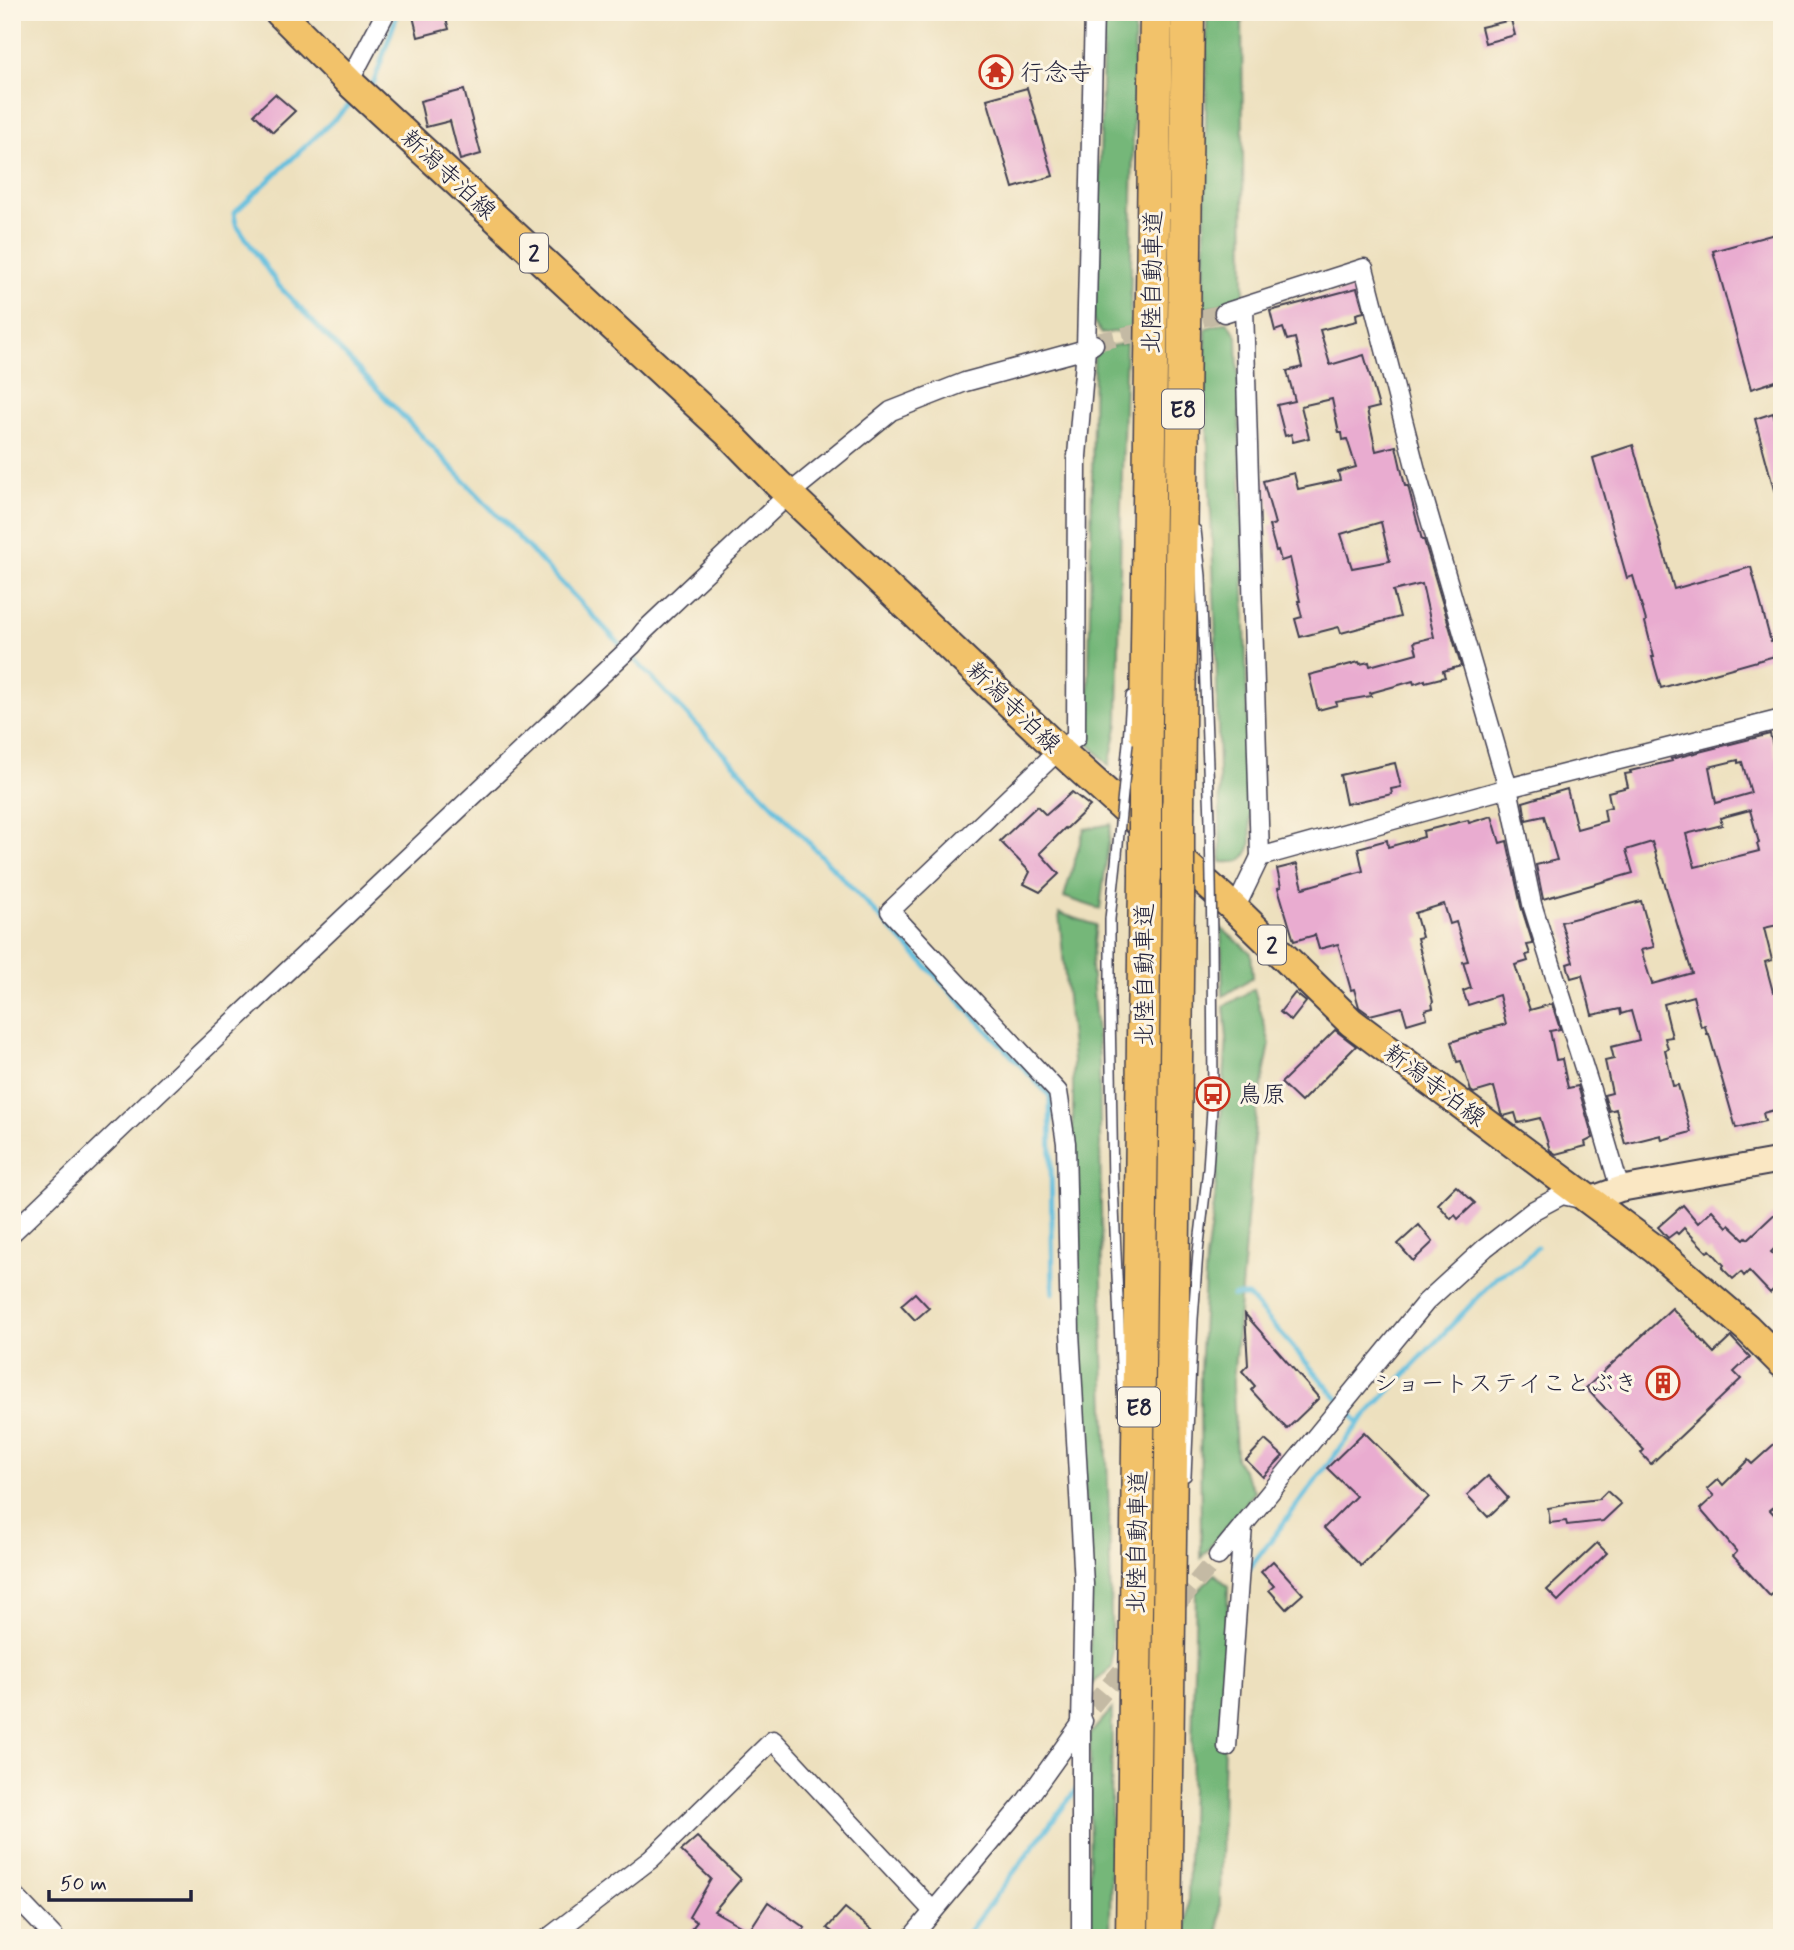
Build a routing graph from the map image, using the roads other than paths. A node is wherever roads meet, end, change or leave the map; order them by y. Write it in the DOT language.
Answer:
graph roads {
  1 [pos="279,12"];
  2 [pos="386,12"];
  3 [pos="1094,12"];
  4 [pos="1156,12"];
  5 [pos="1188,12"];
  6 [pos="349,82"];
  7 [pos="1153,265"];
  8 [pos="1244,307"];
  9 [pos="1224,313"];
  10 [pos="1091,346"];
  11 [pos="1183,392"];
  12 [pos="1140,454"];
  13 [pos="1192,484"];
  14 [pos="789,494"];
  15 [pos="1196,524"];
  16 [pos="1132,684"];
  17 [pos="1782,719"];
  18 [pos="1059,750"];
  19 [pos="1508,788"];
  20 [pos="1260,857"];
  21 [pos="1235,909"];
  22 [pos="1782,1160"];
  23 [pos="1620,1189"];
  24 [pos="1589,1200"];
  25 [pos="12,1233"];
  26 [pos="1782,1363"];
  27 [pos="1124,1415"];
  28 [pos="1127,1483"];
  29 [pos="1186,1487"];
  30 [pos="1243,1525"];
  31 [pos="1218,1556"];
  32 [pos="1179,1624"];
  33 [pos="1135,1633"];
  34 [pos="1092,1706"];
  35 [pos="1081,1724"];
  36 [pos="1227,1747"];
  37 [pos="1168,1798"];
  38 [pos="12,1893"];
  39 [pos="933,1911"];
  40 [pos="55,1938"];
  41 [pos="548,1938"];
  42 [pos="911,1938"];
  43 [pos="1081,1938"];
  44 [pos="1132,1938"];
  45 [pos="1165,1938"];
  1 -- 6 [label="main road, 新潟寺泊線 / 2"];
  2 -- 6 [label="street"];
  3 -- 10 [label="street"];
  4 -- 7 [label="highway, 北陸自動車道 / E8"];
  5 -- 11 [label="highway, 北陸自動車道 / E8"];
  6 -- 14 [label="main road, 新潟寺泊線 / 2"];
  7 -- 12 [label="lane"];
  7 -- 33 [label="highway, 北陸自動車道 / E8, bridge"];
  8 -- 9 [label="street"];
  8 -- 19 [label="street"];
  8 -- 20 [label="street"];
  10 -- 14 [label="street"];
  10 -- 18 [label="street"];
  11 -- 13 [label="lane"];
  11 -- 37 [label="highway, 北陸自動車道 / E8, bridge"];
  14 -- 18 [label="main road, 新潟寺泊線 / 2"];
  14 -- 25 [label="street"];
  15 -- 29 [label="lane, bridge"];
  16 -- 27 [label="lane, bridge"];
  17 -- 19 [label="street"];
  18 -- 21 [label="main road, 新潟寺泊線 / 2"];
  18 -- 35 [label="street"];
  19 -- 20 [label="street"];
  19 -- 23 [label="street"];
  20 -- 21 [label="street"];
  21 -- 24 [label="main road, 新潟寺泊線 / 2"];
  22 -- 23 [label="street"];
  23 -- 24 [label="street"];
  24 -- 26 [label="main road, 新潟寺泊線 / 2"];
  24 -- 30 [label="street"];
  28 -- 33 [label="lane"];
  30 -- 31 [label="street"];
  30 -- 36 [label="street"];
  32 -- 37 [label="lane"];
  33 -- 44 [label="highway, 北陸自動車道 / E8"];
  34 -- 35 [label="street"];
  35 -- 39 [label="street"];
  35 -- 43 [label="street"];
  37 -- 45 [label="highway, 北陸自動車道 / E8"];
  38 -- 40 [label="street"];
  39 -- 41 [label="street"];
  39 -- 42 [label="street"];
}
